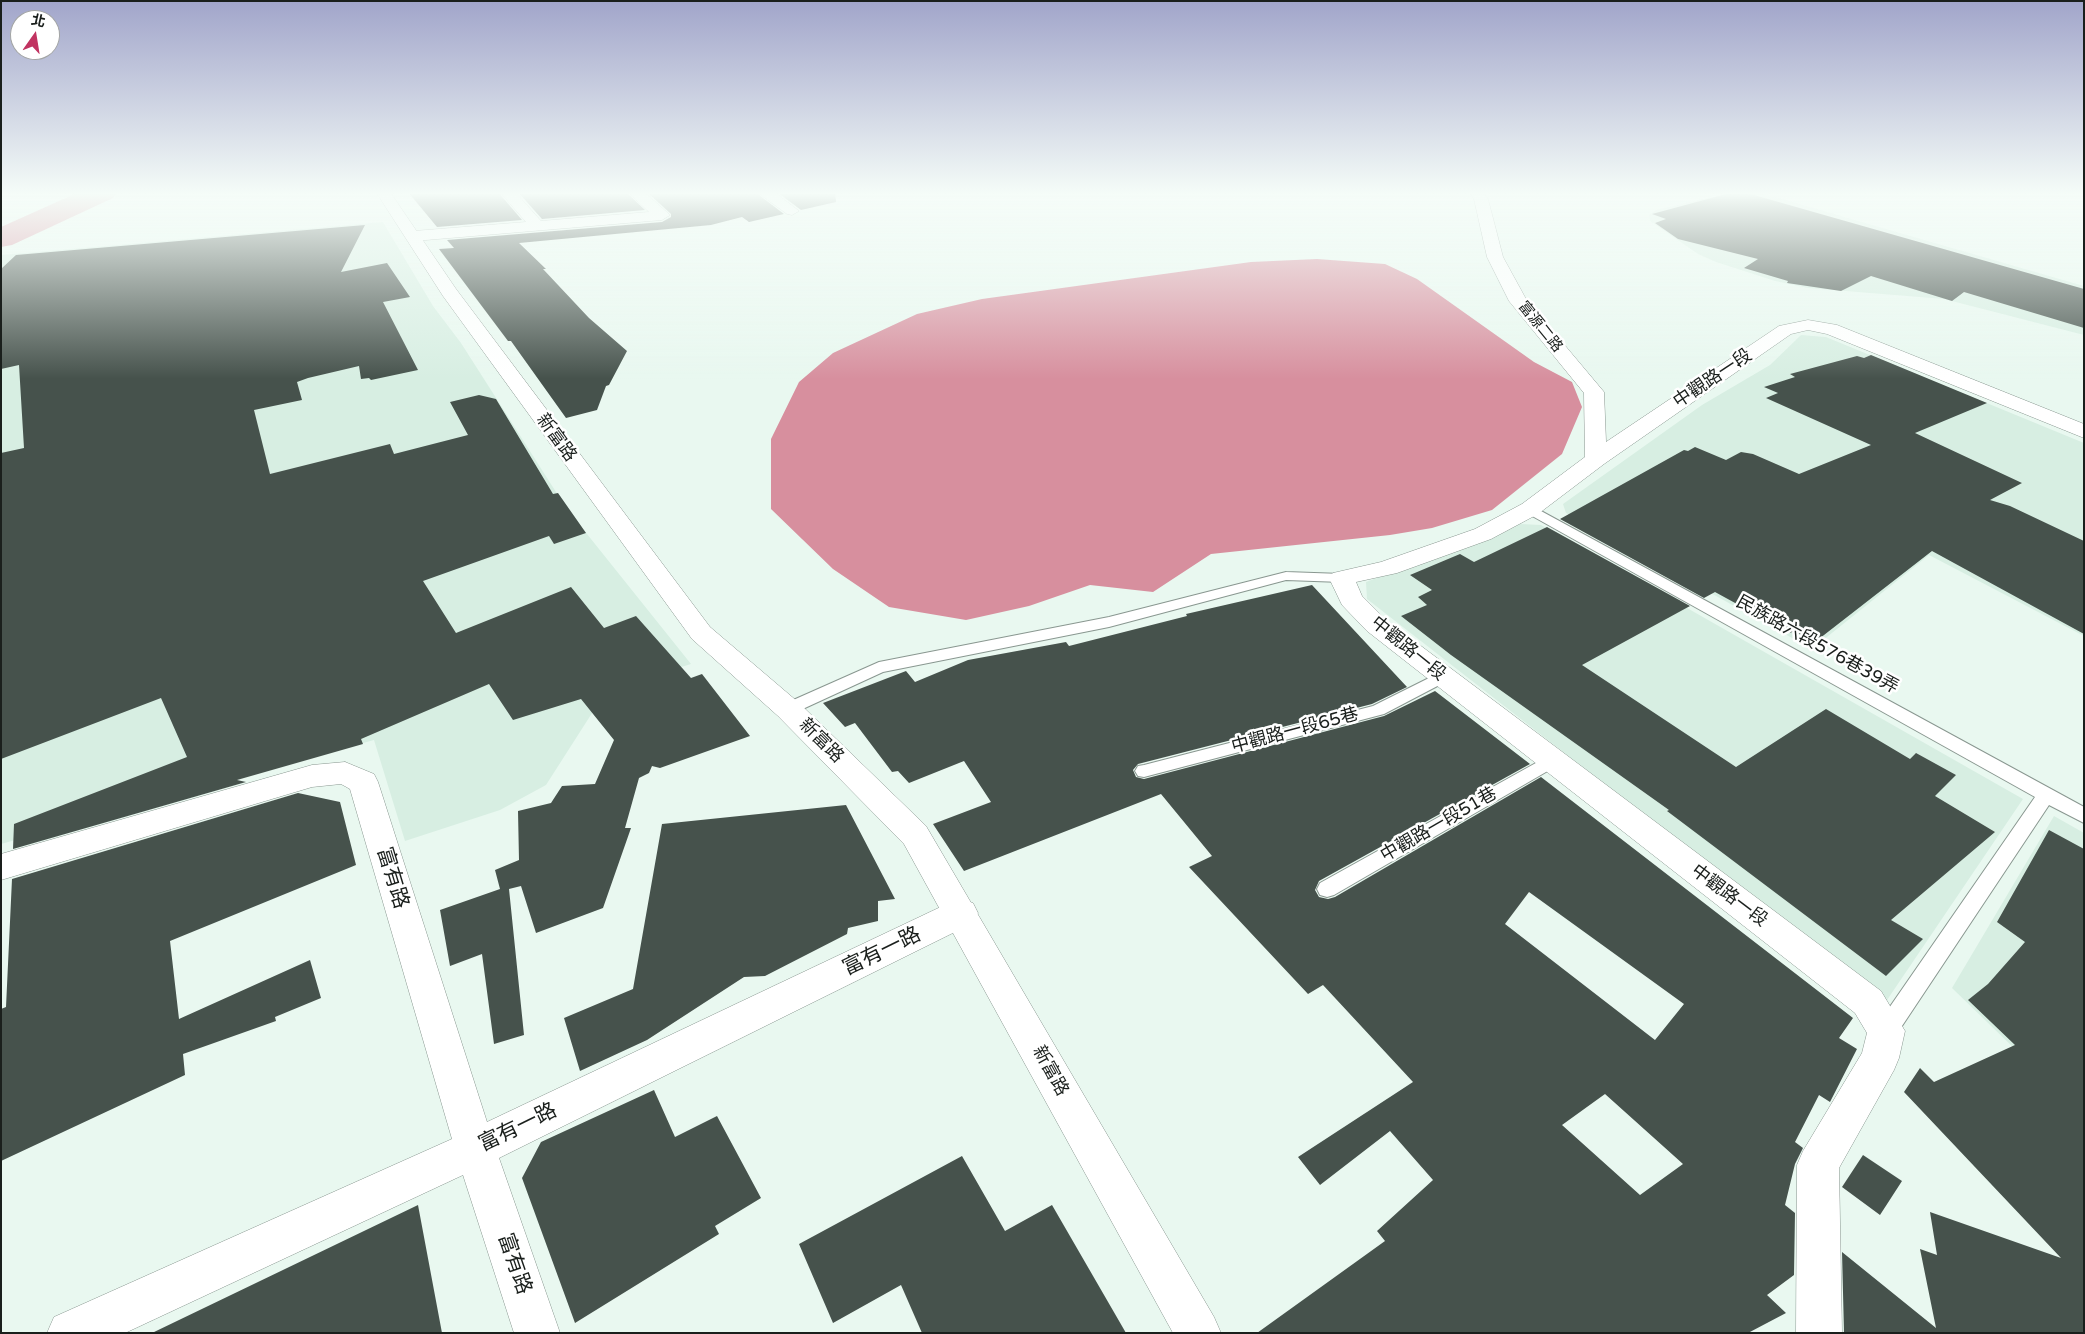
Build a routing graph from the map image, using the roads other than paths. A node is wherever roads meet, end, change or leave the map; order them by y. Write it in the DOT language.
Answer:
graph roads {
  1 [pos="425,254"];
  2 [pos="1494,254"];
  3 [pos="2084,432"];
  4 [pos="1596,458"];
  5 [pos="1530,509"];
  6 [pos="1342,578"];
  7 [pos="1441,676"];
  8 [pos="788,709"];
  9 [pos="1552,760"];
  10 [pos="1144,771"];
  11 [pos="2046,795"];
  12 [pos="2084,816"];
  13 [pos="1,867"];
  14 [pos="1327,889"];
  15 [pos="961,913"];
  16 [pos="1886,1031"];
  17 [pos="475,1149"];
  18 [pos="70,1333"];
  19 [pos="537,1333"];
  20 [pos="1198,1333"];
  21 [pos="1819,1333"];
  1 -- 8 [label="street, 新富路"];
  2 -- 4 [label="street, 富源二路"];
  3 -- 4 [label="street, 中觀路一段"];
  4 -- 5 [label="street, 中觀路一段"];
  5 -- 6 [label="street, 中觀路一段"];
  5 -- 11 [label="lane, 民族路六段576巷39弄"];
  6 -- 7 [label="street, 中觀路一段"];
  6 -- 8 [label="lane"];
  7 -- 9 [label="street, 中觀路一段"];
  7 -- 10 [label="lane, 中觀路一段65巷"];
  8 -- 15 [label="street, 新富路"];
  9 -- 14 [label="lane, 中觀路一段51巷"];
  9 -- 16 [label="street, 中觀路一段"];
  11 -- 12 [label="lane, 民族路六段576巷39弄"];
  11 -- 16 [label="lane"];
  13 -- 17 [label="street, 富有路"];
  15 -- 17 [label="street, 富有一路"];
  15 -- 20 [label="street, 新富路"];
  16 -- 21 [label="street"];
  17 -- 18 [label="street, 富有一路"];
  17 -- 19 [label="street, 富有路"];
}
